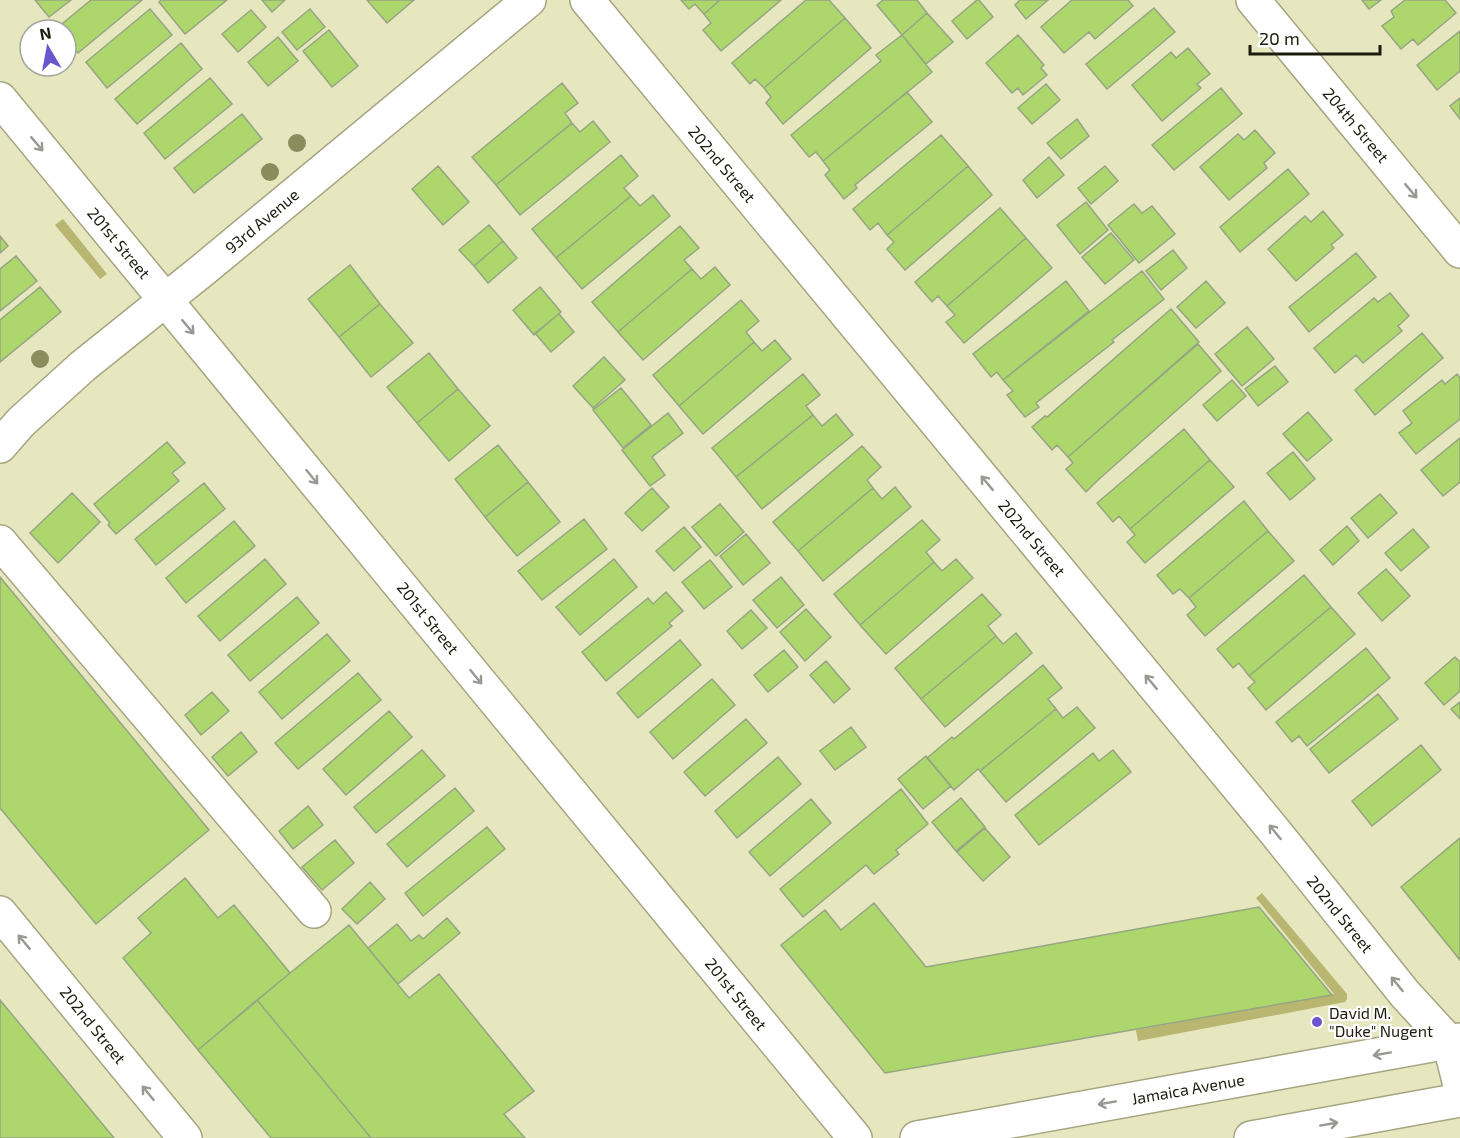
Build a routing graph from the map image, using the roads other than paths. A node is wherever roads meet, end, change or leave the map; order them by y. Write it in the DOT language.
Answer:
graph roads {
  1 [pos="529,0"];
  2 [pos="587,0"];
  3 [pos="1253,0"];
  4 [pos="0,99"];
  5 [pos="1460,250"];
  6 [pos="166,300"];
  7 [pos="0,446"];
  8 [pos="0,542"];
  9 [pos="314,911"];
  10 [pos="0,913"];
  11 [pos="1454,1041"];
  12 [pos="1460,1085"];
  13 [pos="1460,1100"];
  14 [pos="185,1138"];
  15 [pos="855,1138"];
  16 [pos="917,1138"];
  17 [pos="1251,1138"];
  1 -- 6 [label="street, 93rd Avenue"];
  11 -- 2 [label="street, 202nd Street, one-way"];
  3 -- 5 [label="street, 204th Street, one-way"];
  4 -- 6 [label="street, 201st Street, one-way"];
  6 -- 7 [label="street, 93rd Avenue"];
  6 -- 15 [label="street, 201st Street, one-way"];
  8 -- 9 [label="street"];
  14 -- 10 [label="street, 202nd Street, one-way"];
  11 -- 12 [label="street, 202nd Street"];
  11 -- 16 [label="street, Jamaica Avenue, one-way"];
  17 -- 13 [label="street, one-way"];
}
